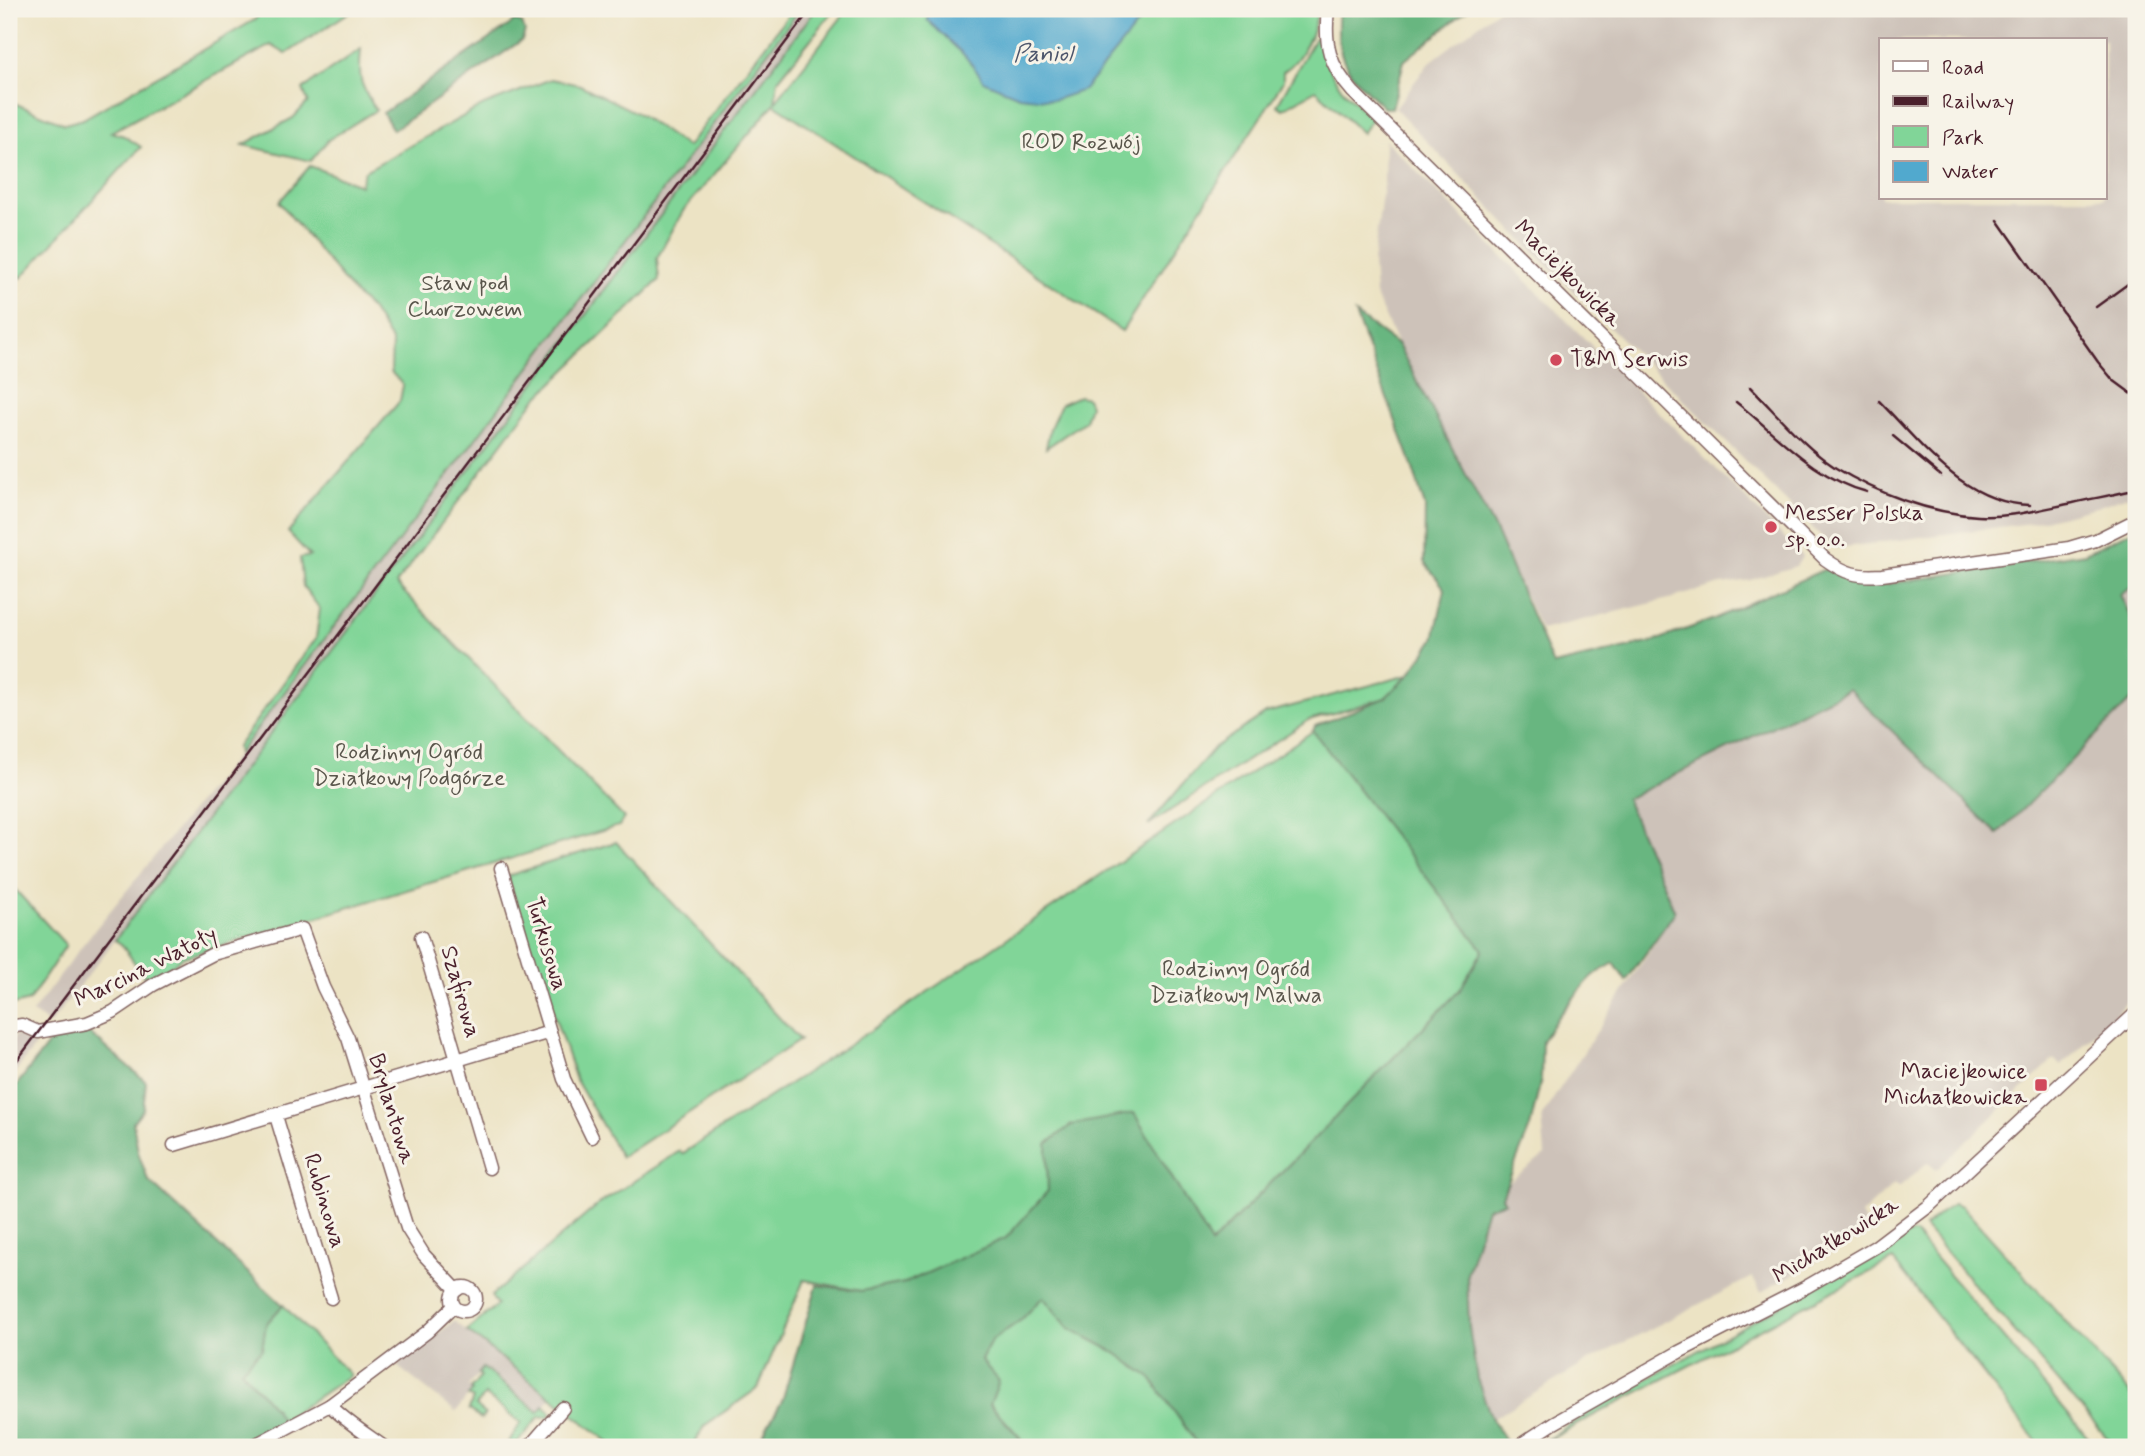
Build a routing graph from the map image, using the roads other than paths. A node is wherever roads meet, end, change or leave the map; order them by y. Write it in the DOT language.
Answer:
graph roads {
  1 [pos="1328,9"];
  2 [pos="2136,520"];
  3 [pos="501,868"];
  4 [pos="302,929"];
  5 [pos="421,937"];
  6 [pos="2136,1013"];
  7 [pos="9,1027"];
  8 [pos="550,1032"];
  9 [pos="457,1060"];
  10 [pos="364,1089"];
  11 [pos="276,1116"];
  12 [pos="593,1137"];
  13 [pos="173,1145"];
  14 [pos="489,1168"];
  15 [pos="457,1290"];
  16 [pos="331,1298"];
  17 [pos="454,1306"];
  18 [pos="330,1405"];
  19 [pos="563,1408"];
  20 [pos="266,1444"];
  21 [pos="251,1447"];
  22 [pos="384,1447"];
  23 [pos="529,1447"];
  24 [pos="1517,1447"];
  1 -- 2 [label="street, Maciejkowicka"];
  3 -- 8 [label="street, Turkusowa"];
  4 -- 7 [label="street, Marcina Watoły"];
  4 -- 10 [label="street, Brylantowa"];
  5 -- 9 [label="street, Szafirowa"];
  6 -- 24 [label="street, Michałkowicka"];
  8 -- 9 [label="street"];
  8 -- 12 [label="street, Turkusowa"];
  9 -- 10 [label="street, Szafirowa"];
  9 -- 14 [label="street, Szafirowa"];
  10 -- 11 [label="street"];
  10 -- 15 [label="street, Brylantowa"];
  11 -- 13 [label="street"];
  11 -- 16 [label="street, Rubinowa"];
  15 -- 17 [label="street"];
  15 -- 17 [label="street"];
  17 -- 18 [label="street"];
  18 -- 20 [label="street"];
  18 -- 22 [label="street"];
  19 -- 23 [label="street"];
  20 -- 21 [label="street"];
}
